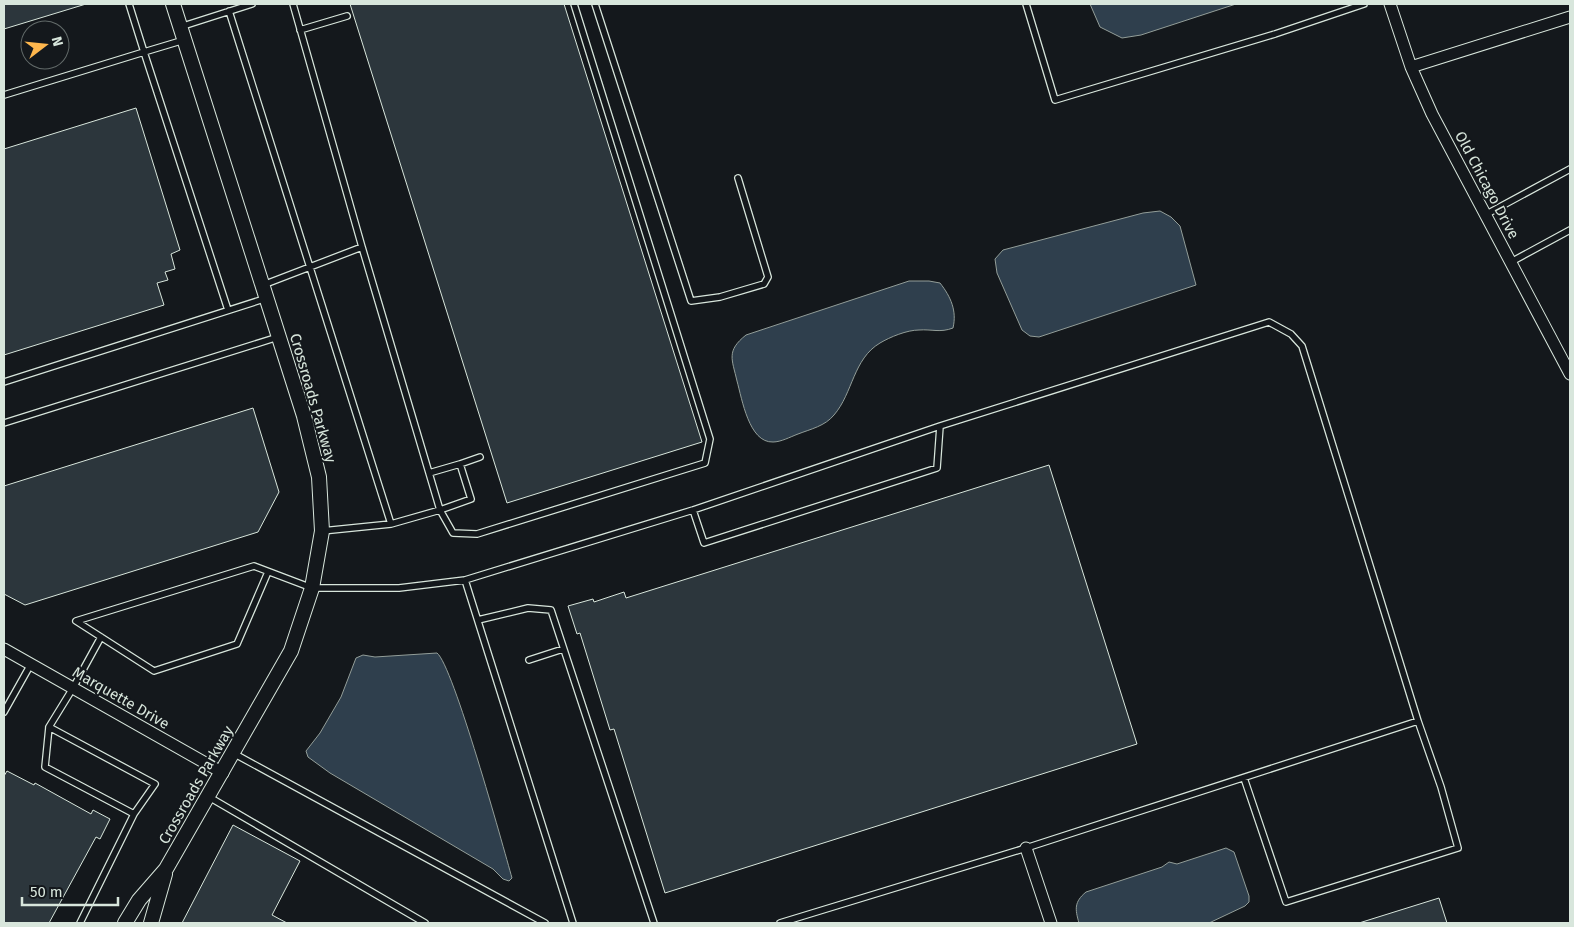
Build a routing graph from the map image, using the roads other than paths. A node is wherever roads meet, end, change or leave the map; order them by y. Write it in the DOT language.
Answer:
graph roads {
  1 [pos="129,4"];
  2 [pos="173,4"];
  3 [pos="252,4"];
  4 [pos="293,4"];
  5 [pos="574,4"];
  6 [pos="595,4"];
  7 [pos="1026,4"];
  8 [pos="1364,4"];
  9 [pos="1390,4"];
  10 [pos="229,11"];
  11 [pos="347,16"];
  12 [pos="1570,17"];
  13 [pos="300,30"];
  14 [pos="182,34"];
  15 [pos="144,52"];
  16 [pos="1411,68"];
  17 [pos="4,95"];
  18 [pos="1570,169"];
  19 [pos="738,178"];
  20 [pos="1485,215"];
  21 [pos="1569,231"];
  22 [pos="1570,238"];
  23 [pos="362,247"];
  24 [pos="1511,262"];
  25 [pos="310,268"];
  26 [pos="265,291"];
  27 [pos="228,310"];
  28 [pos="279,337"];
  29 [pos="1570,374"];
  30 [pos="4,382"];
  31 [pos="4,423"];
  32 [pos="940,426"];
  33 [pos="480,457"];
  34 [pos="460,464"];
  35 [pos="429,473"];
  36 [pos="440,510"];
  37 [pos="693,510"];
  38 [pos="390,524"];
  39 [pos="322,531"];
  40 [pos="268,572"];
  41 [pos="465,580"];
  42 [pos="312,588"];
  43 [pos="478,620"];
  44 [pos="100,637"];
  45 [pos="4,649"];
  46 [pos="563,649"];
  47 [pos="529,660"];
  48 [pos="31,664"];
  49 [pos="73,688"];
  50 [pos="4,712"];
  51 [pos="1418,721"];
  52 [pos="48,727"];
  53 [pos="233,754"];
  54 [pos="222,773"];
  55 [pos="1244,778"];
  56 [pos="208,797"];
  57 [pos="134,814"];
  58 [pos="1026,848"];
  59 [pos="166,869"];
  60 [pos="80,923"];
  61 [pos="125,923"];
  62 [pos="151,923"];
  63 [pos="425,923"];
  64 [pos="545,923"];
  65 [pos="573,923"];
  66 [pos="654,923"];
  67 [pos="780,923"];
  68 [pos="1051,923"];
  1 -- 15 [label="lane"];
  2 -- 14 [label="street, Crossroads Parkway"];
  3 -- 10 [label="lane"];
  4 -- 13 [label="lane"];
  5 -- 36 [label="lane"];
  6 -- 19 [label="lane"];
  7 -- 8 [label="lane"];
  9 -- 16 [label="street, Old Chicago Drive"];
  10 -- 14 [label="lane"];
  10 -- 25 [label="lane"];
  11 -- 13 [label="lane"];
  12 -- 16 [label="street"];
  13 -- 23 [label="lane"];
  14 -- 15 [label="lane"];
  14 -- 26 [label="street, Crossroads Parkway"];
  15 -- 17 [label="lane"];
  15 -- 27 [label="lane"];
  16 -- 20 [label="street, Old Chicago Drive"];
  18 -- 20 [label="lane"];
  20 -- 24 [label="street, Old Chicago Drive"];
  21 -- 22 [label="lane"];
  21 -- 24 [label="lane"];
  23 -- 25 [label="lane"];
  23 -- 35 [label="lane"];
  24 -- 29 [label="street, Old Chicago Drive"];
  25 -- 26 [label="lane"];
  25 -- 38 [label="lane"];
  26 -- 27 [label="lane"];
  26 -- 28 [label="street, Crossroads Parkway"];
  27 -- 30 [label="lane"];
  28 -- 31 [label="lane"];
  28 -- 39 [label="street, Crossroads Parkway"];
  32 -- 37 [label="lane"];
  32 -- 37 [label="lane"];
  32 -- 51 [label="lane"];
  33 -- 34 [label="lane"];
  34 -- 35 [label="lane"];
  34 -- 36 [label="lane"];
  35 -- 36 [label="lane"];
  36 -- 38 [label="lane"];
  37 -- 41 [label="lane"];
  38 -- 39 [label="lane"];
  39 -- 42 [label="street, Crossroads Parkway"];
  40 -- 42 [label="lane"];
  40 -- 44 [label="lane"];
  40 -- 44 [label="lane"];
  41 -- 42 [label="lane"];
  41 -- 43 [label="lane"];
  42 -- 53 [label="street, Crossroads Parkway"];
  43 -- 46 [label="lane"];
  43 -- 65 [label="lane"];
  44 -- 49 [label="lane"];
  45 -- 48 [label="street, Marquette Drive"];
  46 -- 47 [label="lane"];
  46 -- 66 [label="lane"];
  48 -- 49 [label="street, Marquette Drive"];
  48 -- 50 [label="lane"];
  49 -- 52 [label="lane"];
  49 -- 54 [label="street, Marquette Drive"];
  51 -- 55 [label="lane"];
  51 -- 55 [label="lane"];
  52 -- 57 [label="lane"];
  52 -- 57 [label="lane"];
  53 -- 54 [label="street, Crossroads Parkway"];
  53 -- 64 [label="lane"];
  54 -- 56 [label="street, Crossroads Parkway"];
  55 -- 58 [label="lane"];
  56 -- 59 [label="street, Crossroads Parkway"];
  56 -- 63 [label="lane"];
  57 -- 60 [label="lane"];
  58 -- 67 [label="lane"];
  58 -- 68 [label="street"];
  59 -- 61 [label="street, Crossroads Parkway"];
  59 -- 62 [label="street, Crossroads Parkway"];
}
